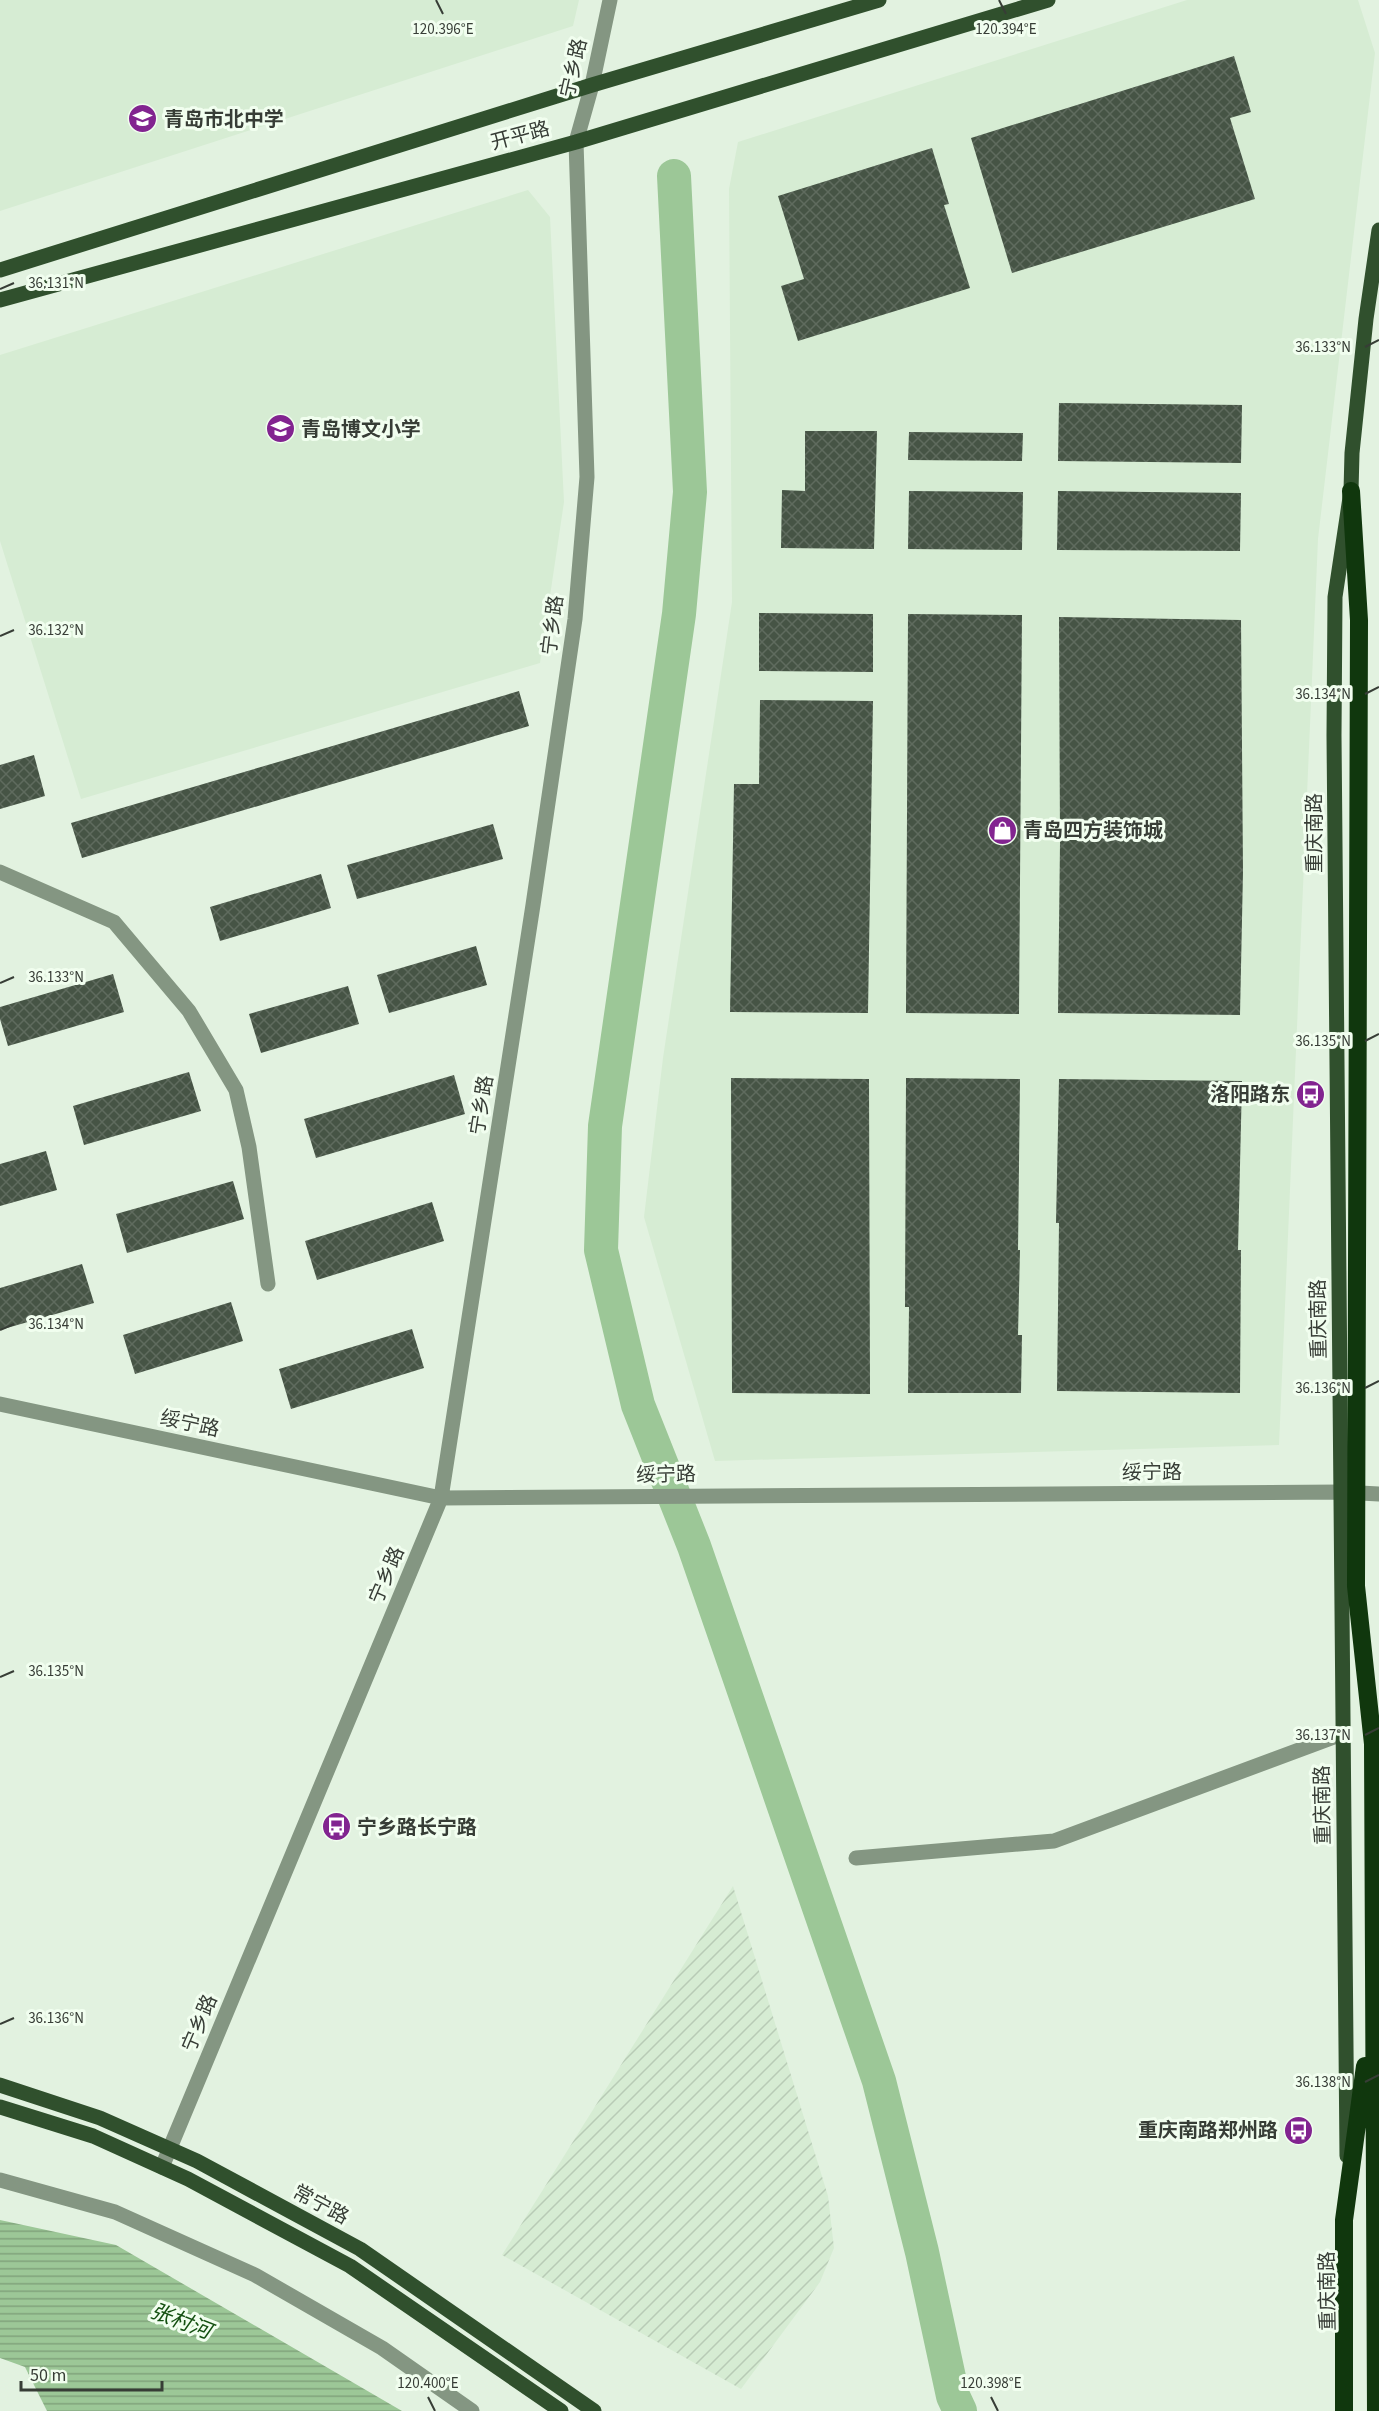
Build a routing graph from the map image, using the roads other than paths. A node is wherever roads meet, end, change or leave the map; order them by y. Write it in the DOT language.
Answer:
graph roads {
  1 [pos="609,0"];
  2 [pos="879,0"];
  3 [pos="1048,0"];
  4 [pos="592,85"];
  5 [pos="576,142"];
  6 [pos="1379,230"];
  7 [pos="0,270"];
  8 [pos="0,300"];
  9 [pos="1351,491"];
  10 [pos="0,872"];
  11 [pos="268,1284"];
  12 [pos="0,1404"];
  13 [pos="1342,1492"];
  14 [pos="1379,1494"];
  15 [pos="441,1498"];
  16 [pos="1379,1685"];
  17 [pos="1342,1734"];
  18 [pos="1372,1744"];
  19 [pos="856,1858"];
  20 [pos="1374,1999"];
  21 [pos="0,2085"];
  22 [pos="0,2107"];
  23 [pos="169,2149"];
  24 [pos="162,2167"];
  25 [pos="0,2180"];
  26 [pos="472,2411"];
  27 [pos="561,2411"];
  28 [pos="594,2411"];
  29 [pos="1344,2411"];
  30 [pos="1350,2411"];
  31 [pos="1376,2411"];
  1 -- 4 [label="street, 宁乡路"];
  2 -- 4 [label="main road, 开平路"];
  3 -- 5 [label="main road, 开平路"];
  4 -- 5 [label="street, 宁乡路"];
  4 -- 7 [label="main road, 开平路"];
  5 -- 8 [label="main road, 开平路"];
  5 -- 15 [label="street, 宁乡路"];
  6 -- 9 [label="main road, 重庆南路"];
  9 -- 13 [label="main road, 重庆南路"];
  9 -- 18 [label="highway"];
  10 -- 11 [label="street"];
  12 -- 15 [label="street, 绥宁路"];
  13 -- 14 [label="street, 绥宁路"];
  13 -- 15 [label="street, 绥宁路"];
  13 -- 17 [label="main road, 重庆南路"];
  15 -- 23 [label="street, 宁乡路"];
  16 -- 18 [label="highway"];
  17 -- 19 [label="street"];
  17 -- 30 [label="main road, 重庆南路"];
  18 -- 20 [label="highway"];
  20 -- 29 [label="highway"];
  20 -- 31 [label="highway"];
  21 -- 23 [label="main road, 常宁路"];
  22 -- 24 [label="main road, 常宁路"];
  23 -- 24 [label="street, 宁乡路"];
  23 -- 28 [label="main road, 常宁路"];
  24 -- 27 [label="main road, 常宁路"];
  25 -- 26 [label="street"];
}
